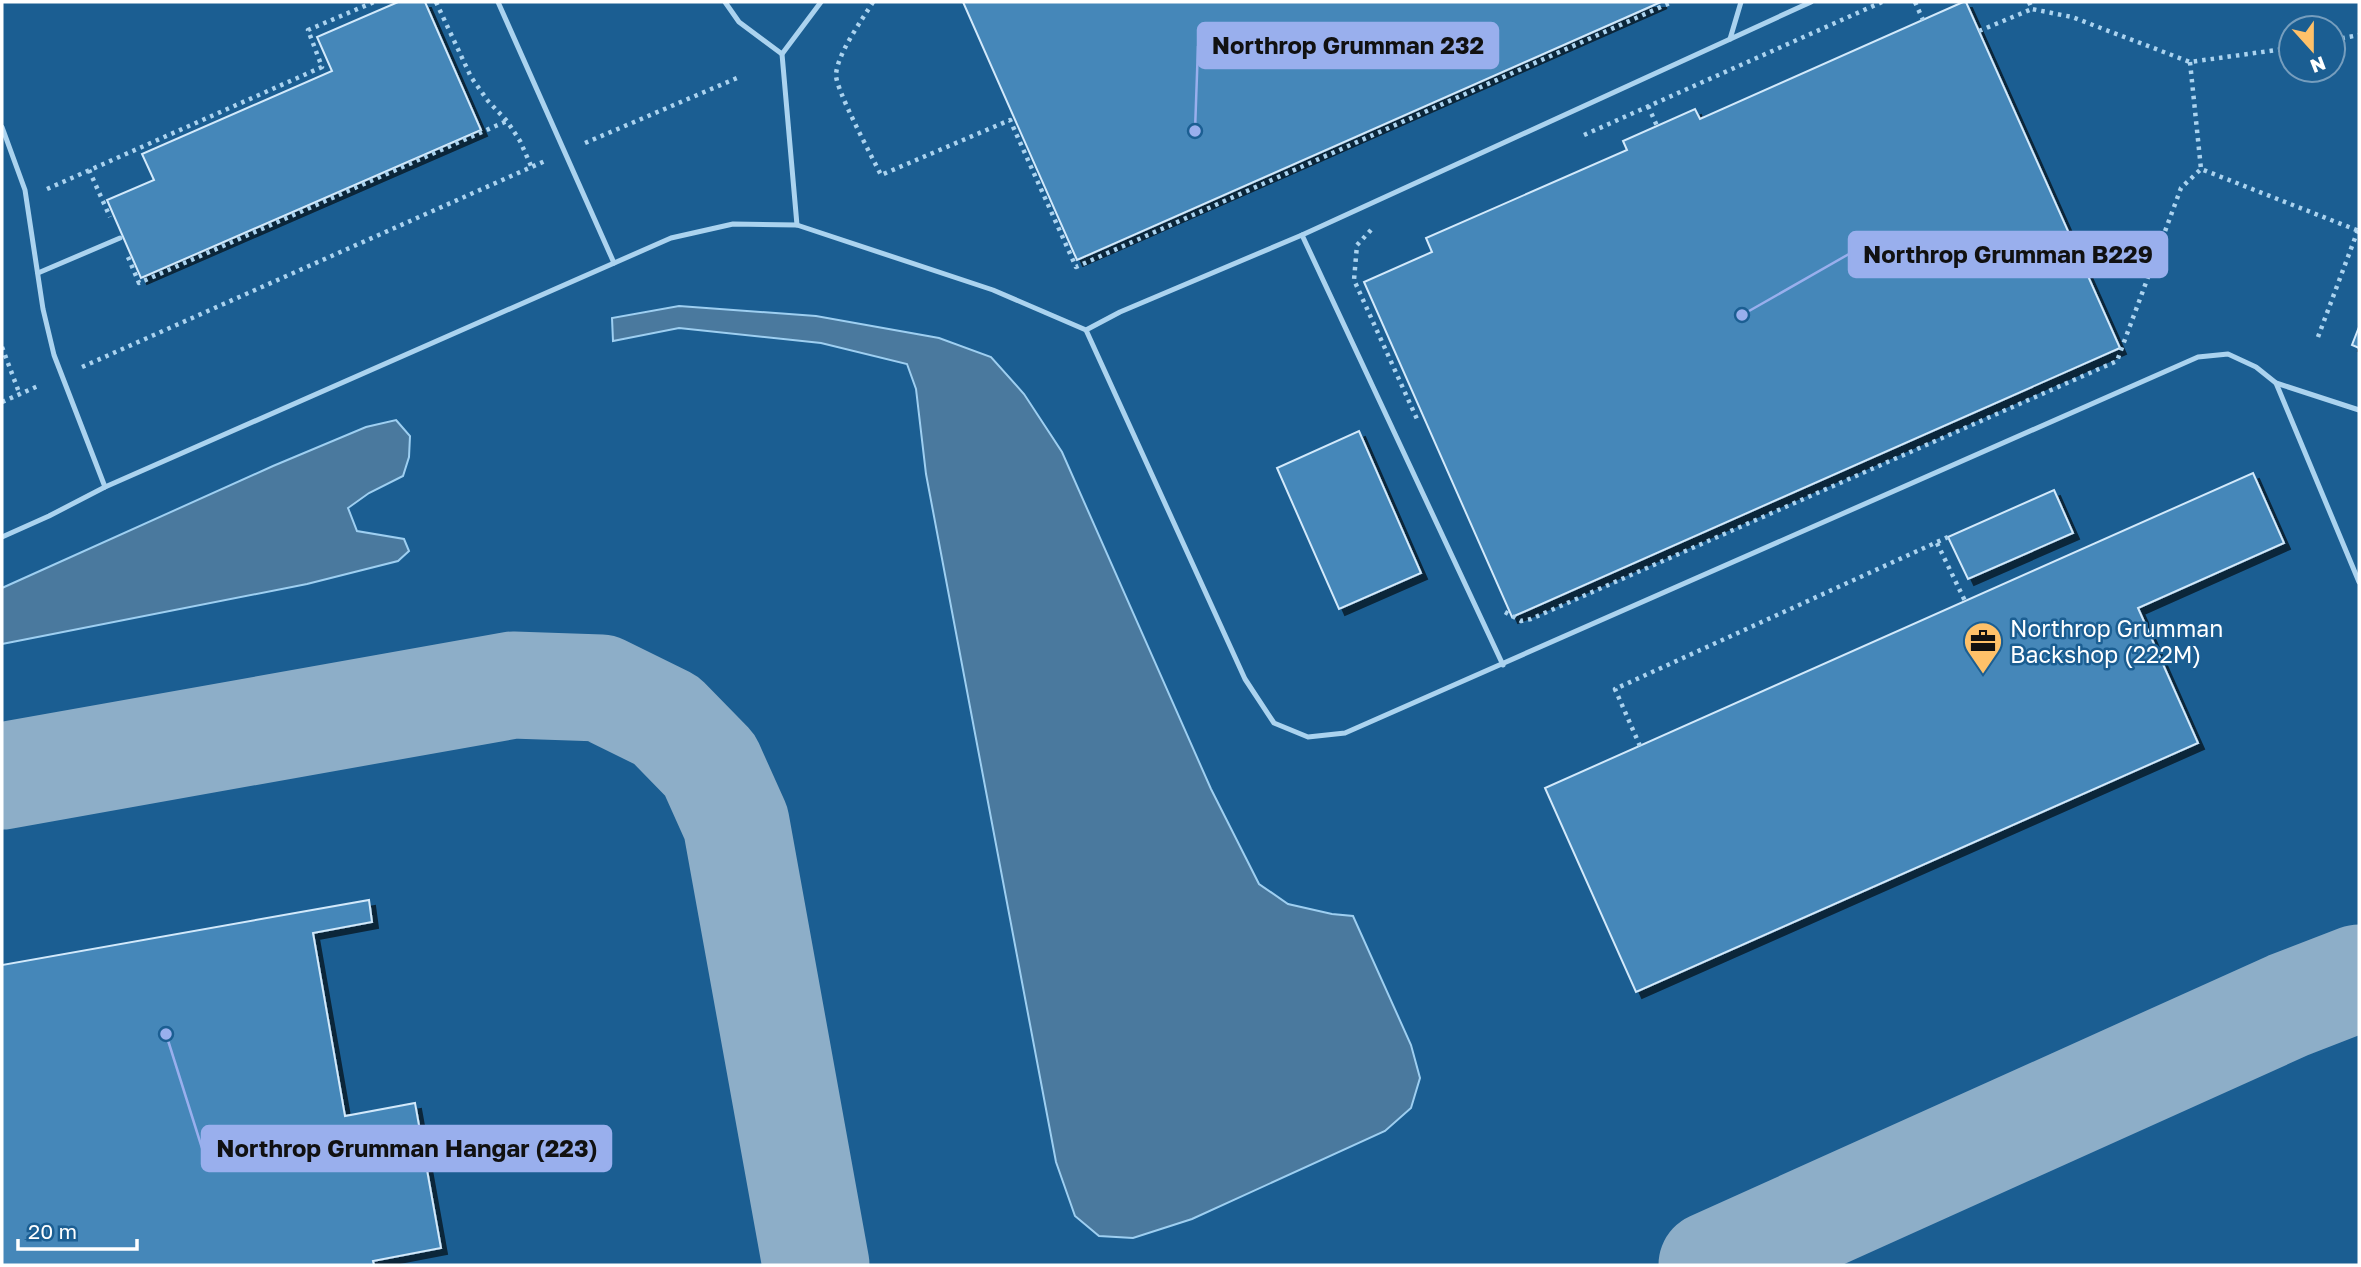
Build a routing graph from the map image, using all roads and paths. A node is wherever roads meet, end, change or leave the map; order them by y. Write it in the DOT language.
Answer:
graph roads {
  1 [pos="374,2"];
  2 [pos="436,2"];
  3 [pos="498,2"];
  4 [pos="724,2"];
  5 [pos="821,2"];
  6 [pos="873,2"];
  7 [pos="1672,2"];
  8 [pos="1741,2"];
  9 [pos="1811,2"];
  10 [pos="1882,2"];
  11 [pos="1914,2"];
  12 [pos="2029,2"];
  13 [pos="2032,9"];
  14 [pos="1923,20"];
  15 [pos="1979,31"];
  16 [pos="1730,39"];
  17 [pos="2277,50"];
  18 [pos="782,54"];
  19 [pos="2190,62"];
  20 [pos="737,78"];
  21 [pos="1648,106"];
  22 [pos="507,121"];
  23 [pos="1657,126"];
  24 [pos="2,127"];
  25 [pos="1573,140"];
  26 [pos="585,143"];
  27 [pos="545,161"];
  28 [pos="532,167"];
  29 [pos="2201,169"];
  30 [pos="89,170"];
  31 [pos="46,189"];
  32 [pos="797,225"];
  33 [pos="1372,230"];
  34 [pos="2359,230"];
  35 [pos="1302,235"];
  36 [pos="120,238"];
  37 [pos="614,263"];
  38 [pos="38,272"];
  39 [pos="1086,330"];
  40 [pos="2318,337"];
  41 [pos="2,347"];
  42 [pos="81,368"];
  43 [pos="2276,383"];
  44 [pos="38,386"];
  45 [pos="20,395"];
  46 [pos="2,402"];
  47 [pos="2359,410"];
  48 [pos="1418,420"];
  49 [pos="105,486"];
  50 [pos="2,537"];
  51 [pos="1948,537"];
  52 [pos="1937,543"];
  53 [pos="2359,582"];
  54 [pos="1965,601"];
  55 [pos="1504,611"];
  56 [pos="1503,665"];
  57 [pos="1640,746"];
  1 -- 30 [label="path"];
  2 -- 22 [label="path"];
  3 -- 37 [label="lane"];
  4 -- 18 [label="lane"];
  5 -- 18 [label="lane"];
  6 -- 7 [label="path"];
  8 -- 16 [label="lane"];
  9 -- 16 [label="lane"];
  10 -- 21 [label="path"];
  11 -- 14 [label="path"];
  12 -- 13 [label="path"];
  13 -- 15 [label="path"];
  13 -- 19 [label="path"];
  16 -- 35 [label="lane"];
  17 -- 19 [label="path"];
  18 -- 32 [label="lane"];
  19 -- 29 [label="path"];
  20 -- 26 [label="path"];
  21 -- 23 [label="path"];
  21 -- 25 [label="path"];
  22 -- 28 [label="path"];
  22 -- 36 [label="path"];
  24 -- 38 [label="lane"];
  27 -- 28 [label="path"];
  28 -- 42 [label="path"];
  29 -- 34 [label="path"];
  29 -- 55 [label="path"];
  30 -- 31 [label="path"];
  30 -- 36 [label="path"];
  32 -- 37 [label="lane"];
  32 -- 39 [label="lane"];
  33 -- 48 [label="path"];
  34 -- 40 [label="path"];
  35 -- 39 [label="lane"];
  35 -- 56 [label="lane"];
  36 -- 38 [label="lane"];
  37 -- 49 [label="lane"];
  38 -- 49 [label="lane"];
  39 -- 56 [label="lane"];
  41 -- 45 [label="path"];
  43 -- 47 [label="lane"];
  43 -- 53 [label="lane"];
  43 -- 56 [label="lane"];
  44 -- 45 [label="path"];
  45 -- 46 [label="path"];
  49 -- 50 [label="lane"];
  51 -- 57 [label="path"];
  52 -- 54 [label="path"];
}
